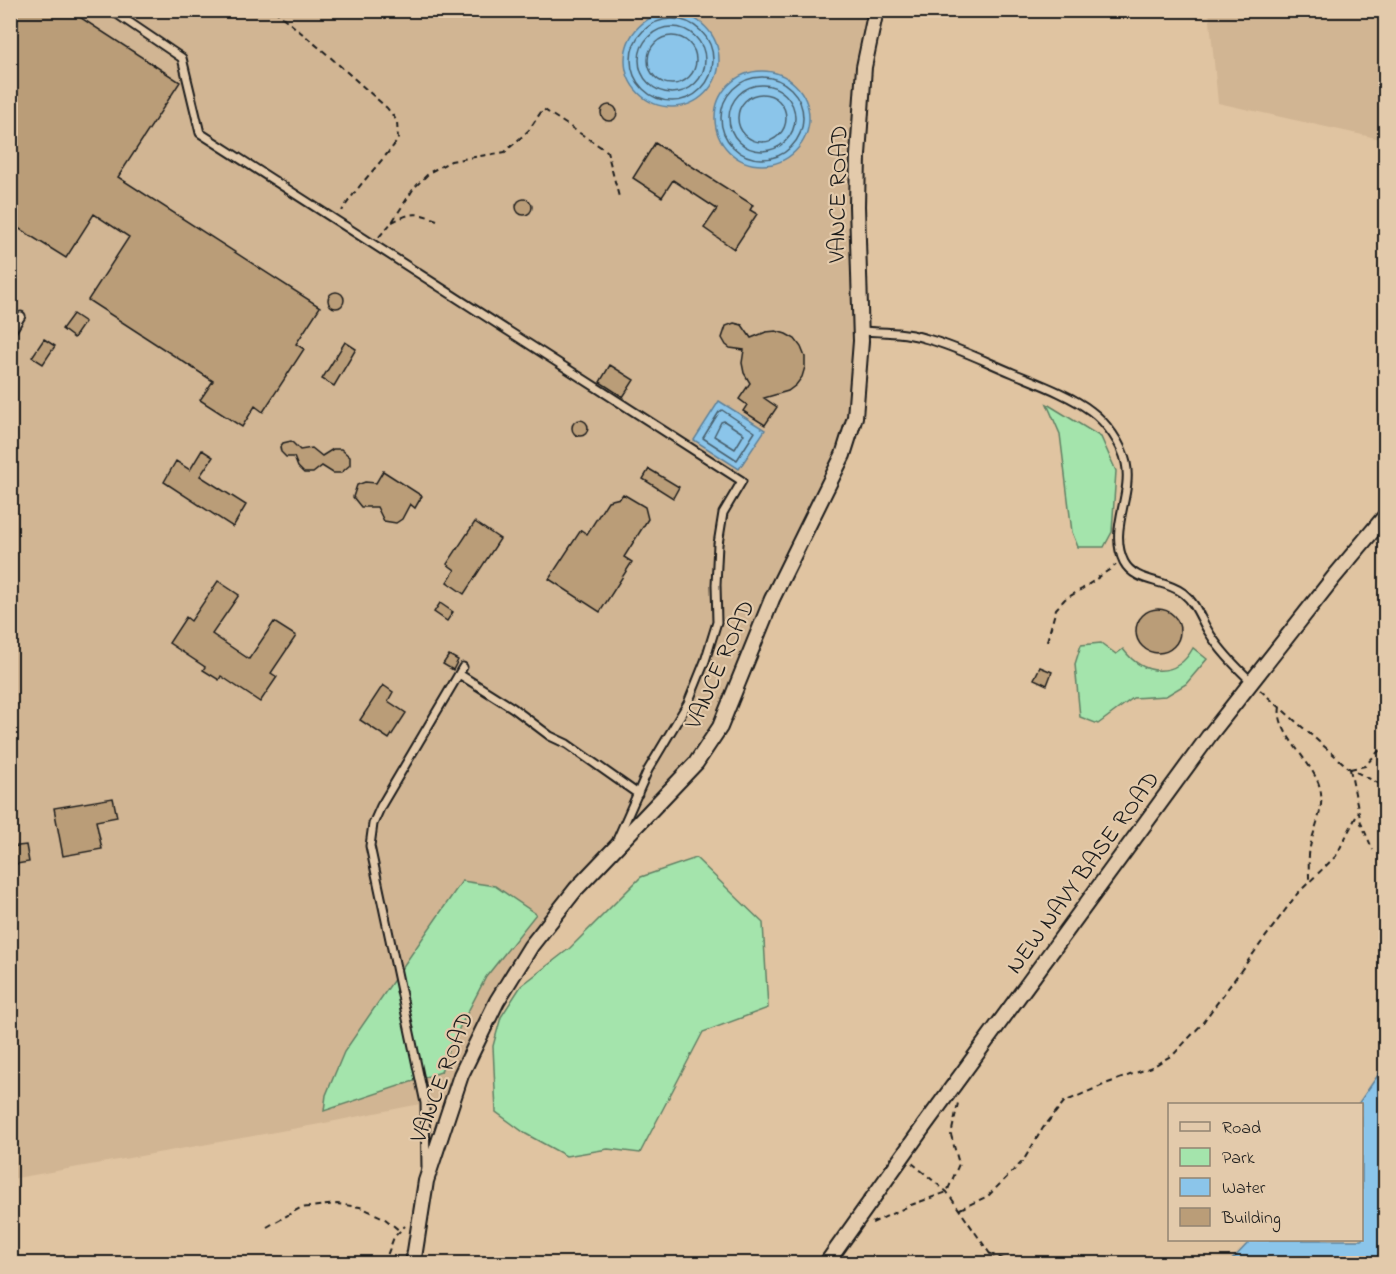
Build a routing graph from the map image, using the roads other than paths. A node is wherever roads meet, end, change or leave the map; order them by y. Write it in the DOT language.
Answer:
graph roads {
  1 [pos="111,10"];
  2 [pos="876,10"];
  3 [pos="21,316"];
  4 [pos="861,331"];
  5 [pos="10,334"];
  6 [pos="1386,515"];
  7 [pos="1252,682"];
  8 [pos="638,794"];
  9 [pos="613,848"];
  10 [pos="426,1181"];
  11 [pos="413,1263"];
  12 [pos="826,1263"];
  1 -- 8 [label="lane"];
  2 -- 4 [label="street, VANCE ROAD"];
  3 -- 5 [label="lane"];
  4 -- 7 [label="lane"];
  4 -- 9 [label="street, VANCE ROAD"];
  6 -- 7 [label="street, NEW NAVY BASE ROAD"];
  7 -- 12 [label="street, NEW NAVY BASE ROAD"];
  8 -- 9 [label="lane"];
  8 -- 10 [label="lane"];
  9 -- 10 [label="street, VANCE ROAD"];
  10 -- 11 [label="street, VANCE ROAD"];
}
